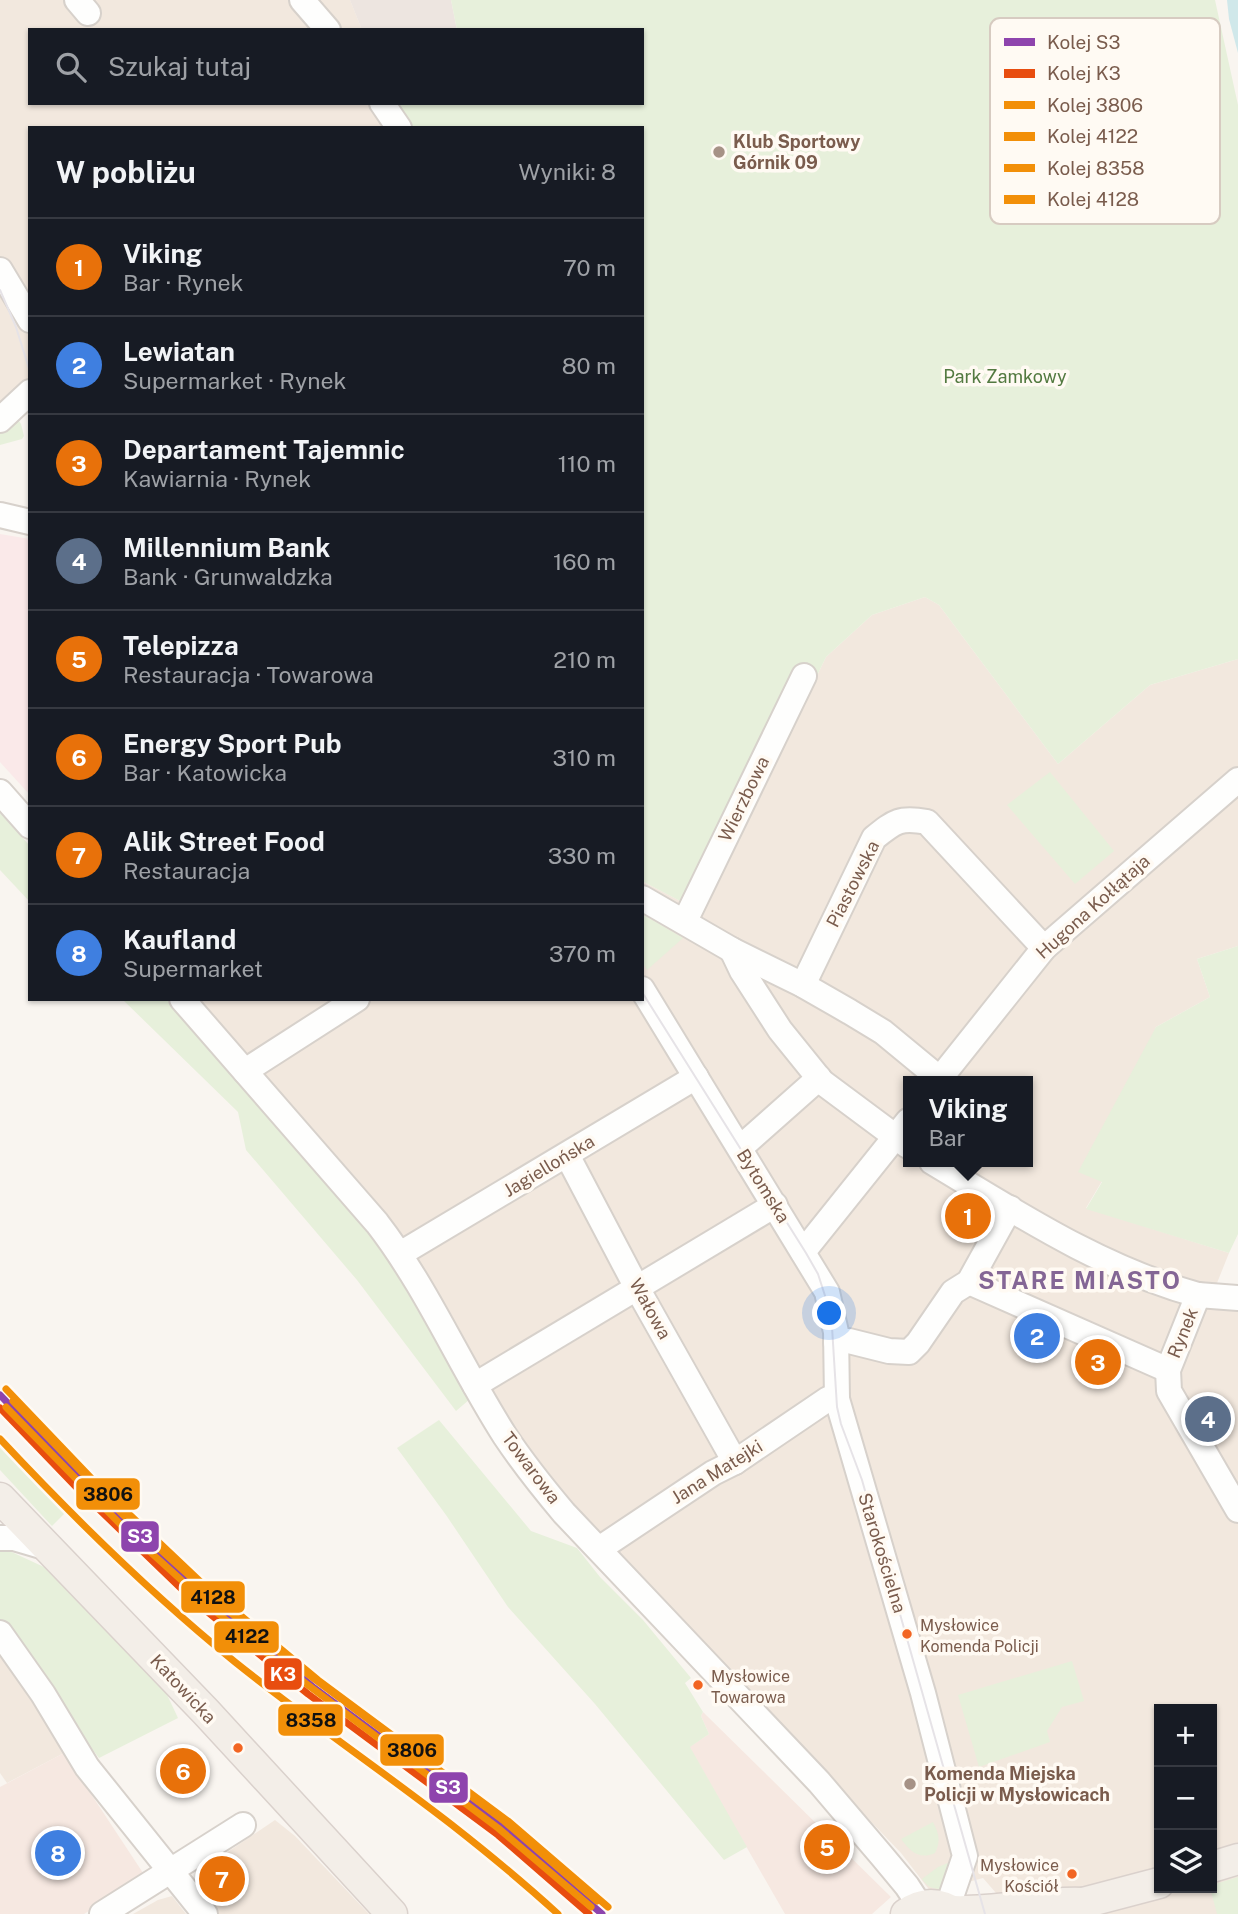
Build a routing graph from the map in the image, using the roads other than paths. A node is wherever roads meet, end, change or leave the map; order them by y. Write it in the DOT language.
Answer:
graph roads {
  1 [pos="302,0"];
  2 [pos="326,28"];
  3 [pos="383,105"];
  4 [pos="398,126"];
  5 [pos="0,270"];
  6 [pos="28,317"];
  7 [pos="28,394"];
  8 [pos="0,420"];
  9 [pos="0,515"];
  10 [pos="28,522"];
  11 [pos="804,676"];
  12 [pos="1238,780"];
  13 [pos="0,792"];
  14 [pos="28,824"];
  15 [pos="644,899"];
  16 [pos="685,921"];
  17 [pos="1044,948"];
  18 [pos="732,950"];
  19 [pos="803,985"];
  20 [pos="644,992"];
  21 [pos="185,1001"];
  22 [pos="354,1001"];
  23 [pos="244,1071"];
  24 [pos="934,1076"];
  25 [pos="942,1076"];
  26 [pos="696,1077"];
  27 [pos="819,1078"];
  28 [pos="903,1134"];
  29 [pos="903,1136"];
  30 [pos="740,1148"];
  31 [pos="567,1155"];
  32 [pos="940,1167"];
  33 [pos="775,1205"];
  34 [pos="1010,1208"];
  35 [pos="803,1252"];
  36 [pos="400,1254"];
  37 [pos="969,1282"];
  38 [pos="637,1288"];
  39 [pos="1198,1294"];
  40 [pos="1238,1298"];
  41 [pos="836,1342"];
  42 [pos="1168,1370"];
  43 [pos="475,1385"];
  44 [pos="837,1399"];
  45 [pos="735,1462"];
  46 [pos="4,1508"];
  47 [pos="1238,1510"];
  48 [pos="0,1538"];
  49 [pos="48,1548"];
  50 [pos="599,1549"];
  51 [pos="0,1633"];
  52 [pos="243,1825"];
  53 [pos="1238,1859"];
  54 [pos="1217,1865"];
  55 [pos="171,1871"];
  56 [pos="1154,1884"];
  57 [pos="1072,1909"];
  58 [pos="936,1911"];
  59 [pos="102,1914"];
  60 [pos="205,1914"];
  61 [pos="392,1914"];
  1 -- 2 [label="street"];
  3 -- 4 [label="street"];
  5 -- 6 [label="street"];
  7 -- 8 [label="street"];
  9 -- 10 [label="street"];
  11 -- 16 [label="street, Wierzbowa"];
  12 -- 17 [label="street, Hugona Kołłątaja"];
  13 -- 14 [label="street"];
  15 -- 16 [label="street"];
  16 -- 18 [label="street"];
  17 -- 19 [label="street, Piastowska"];
  17 -- 25 [label="street, Hugona Kołłątaja"];
  18 -- 19 [label="street"];
  18 -- 27 [label="street"];
  19 -- 24 [label="street"];
  20 -- 26 [label="street, Bytomska"];
  21 -- 23 [label="street, Towarowa"];
  22 -- 23 [label="street"];
  23 -- 36 [label="street, Towarowa"];
  26 -- 30 [label="street, Bytomska"];
  26 -- 31 [label="street, Jagiellońska"];
  27 -- 28 [label="street"];
  27 -- 30 [label="street"];
  29 -- 35 [label="street"];
  30 -- 33 [label="street, Bytomska"];
  31 -- 36 [label="street, Jagiellońska"];
  31 -- 38 [label="street, Wałowa"];
  32 -- 34 [label="street, Rynek"];
  33 -- 35 [label="street, Bytomska"];
  33 -- 38 [label="street"];
  34 -- 37 [label="street"];
  34 -- 39 [label="street, Rynek"];
  35 -- 41 [label="street, Bytomska"];
  36 -- 43 [label="street, Towarowa"];
  37 -- 41 [label="street"];
  37 -- 42 [label="street, Rynek"];
  38 -- 43 [label="street"];
  38 -- 45 [label="street, Wałowa"];
  39 -- 40 [label="street"];
  39 -- 42 [label="street, Rynek"];
  41 -- 44 [label="street, Bytomska"];
  42 -- 47 [label="street"];
  43 -- 50 [label="street, Towarowa"];
  44 -- 45 [label="street, Jana Matejki"];
  44 -- 58 [label="street, Starokościelna"];
  45 -- 50 [label="street, Jana Matejki"];
  46 -- 49 [label="main road, Katowicka"];
  48 -- 49 [label="street"];
  49 -- 61 [label="main road, Katowicka"];
  50 -- 58 [label="street, Towarowa"];
  51 -- 55 [label="street"];
  52 -- 55 [label="street"];
  53 -- 54 [label="main road"];
  55 -- 59 [label="street"];
  55 -- 60 [label="street"];
  56 -- 57 [label="main road"];
  57 -- 58 [label="main road"];
}
